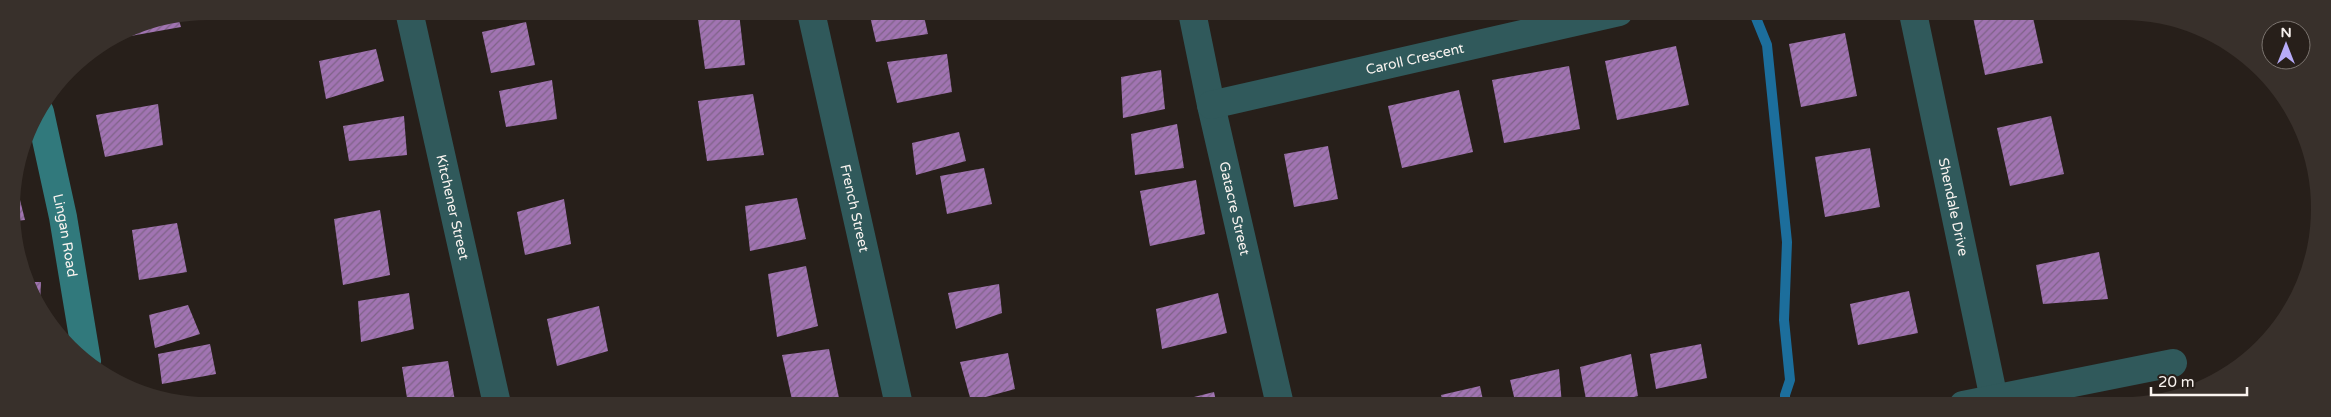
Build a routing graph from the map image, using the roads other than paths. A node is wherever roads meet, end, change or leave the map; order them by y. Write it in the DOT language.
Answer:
graph roads {
  1 [pos="411,20"];
  2 [pos="813,20"];
  3 [pos="1194,20"];
  4 [pos="1584,20"];
  5 [pos="1914,20"];
  6 [pos="1211,105"];
  7 [pos="42,120"];
  8 [pos="85,351"];
  9 [pos="2173,363"];
  10 [pos="495,397"];
  11 [pos="896,397"];
  12 [pos="1278,397"];
  13 [pos="1994,397"];
  14 [pos="2004,397"];
  1 -- 10 [label="street, Kitchener Street"];
  2 -- 11 [label="street, French Street"];
  3 -- 6 [label="street, Gatacre Street"];
  4 -- 6 [label="street, Caroll Crescent"];
  5 -- 13 [label="street, Shendale Drive"];
  6 -- 12 [label="street, Gatacre Street"];
  7 -- 8 [label="street, Lingan Road"];
  9 -- 14 [label="street"];
}
